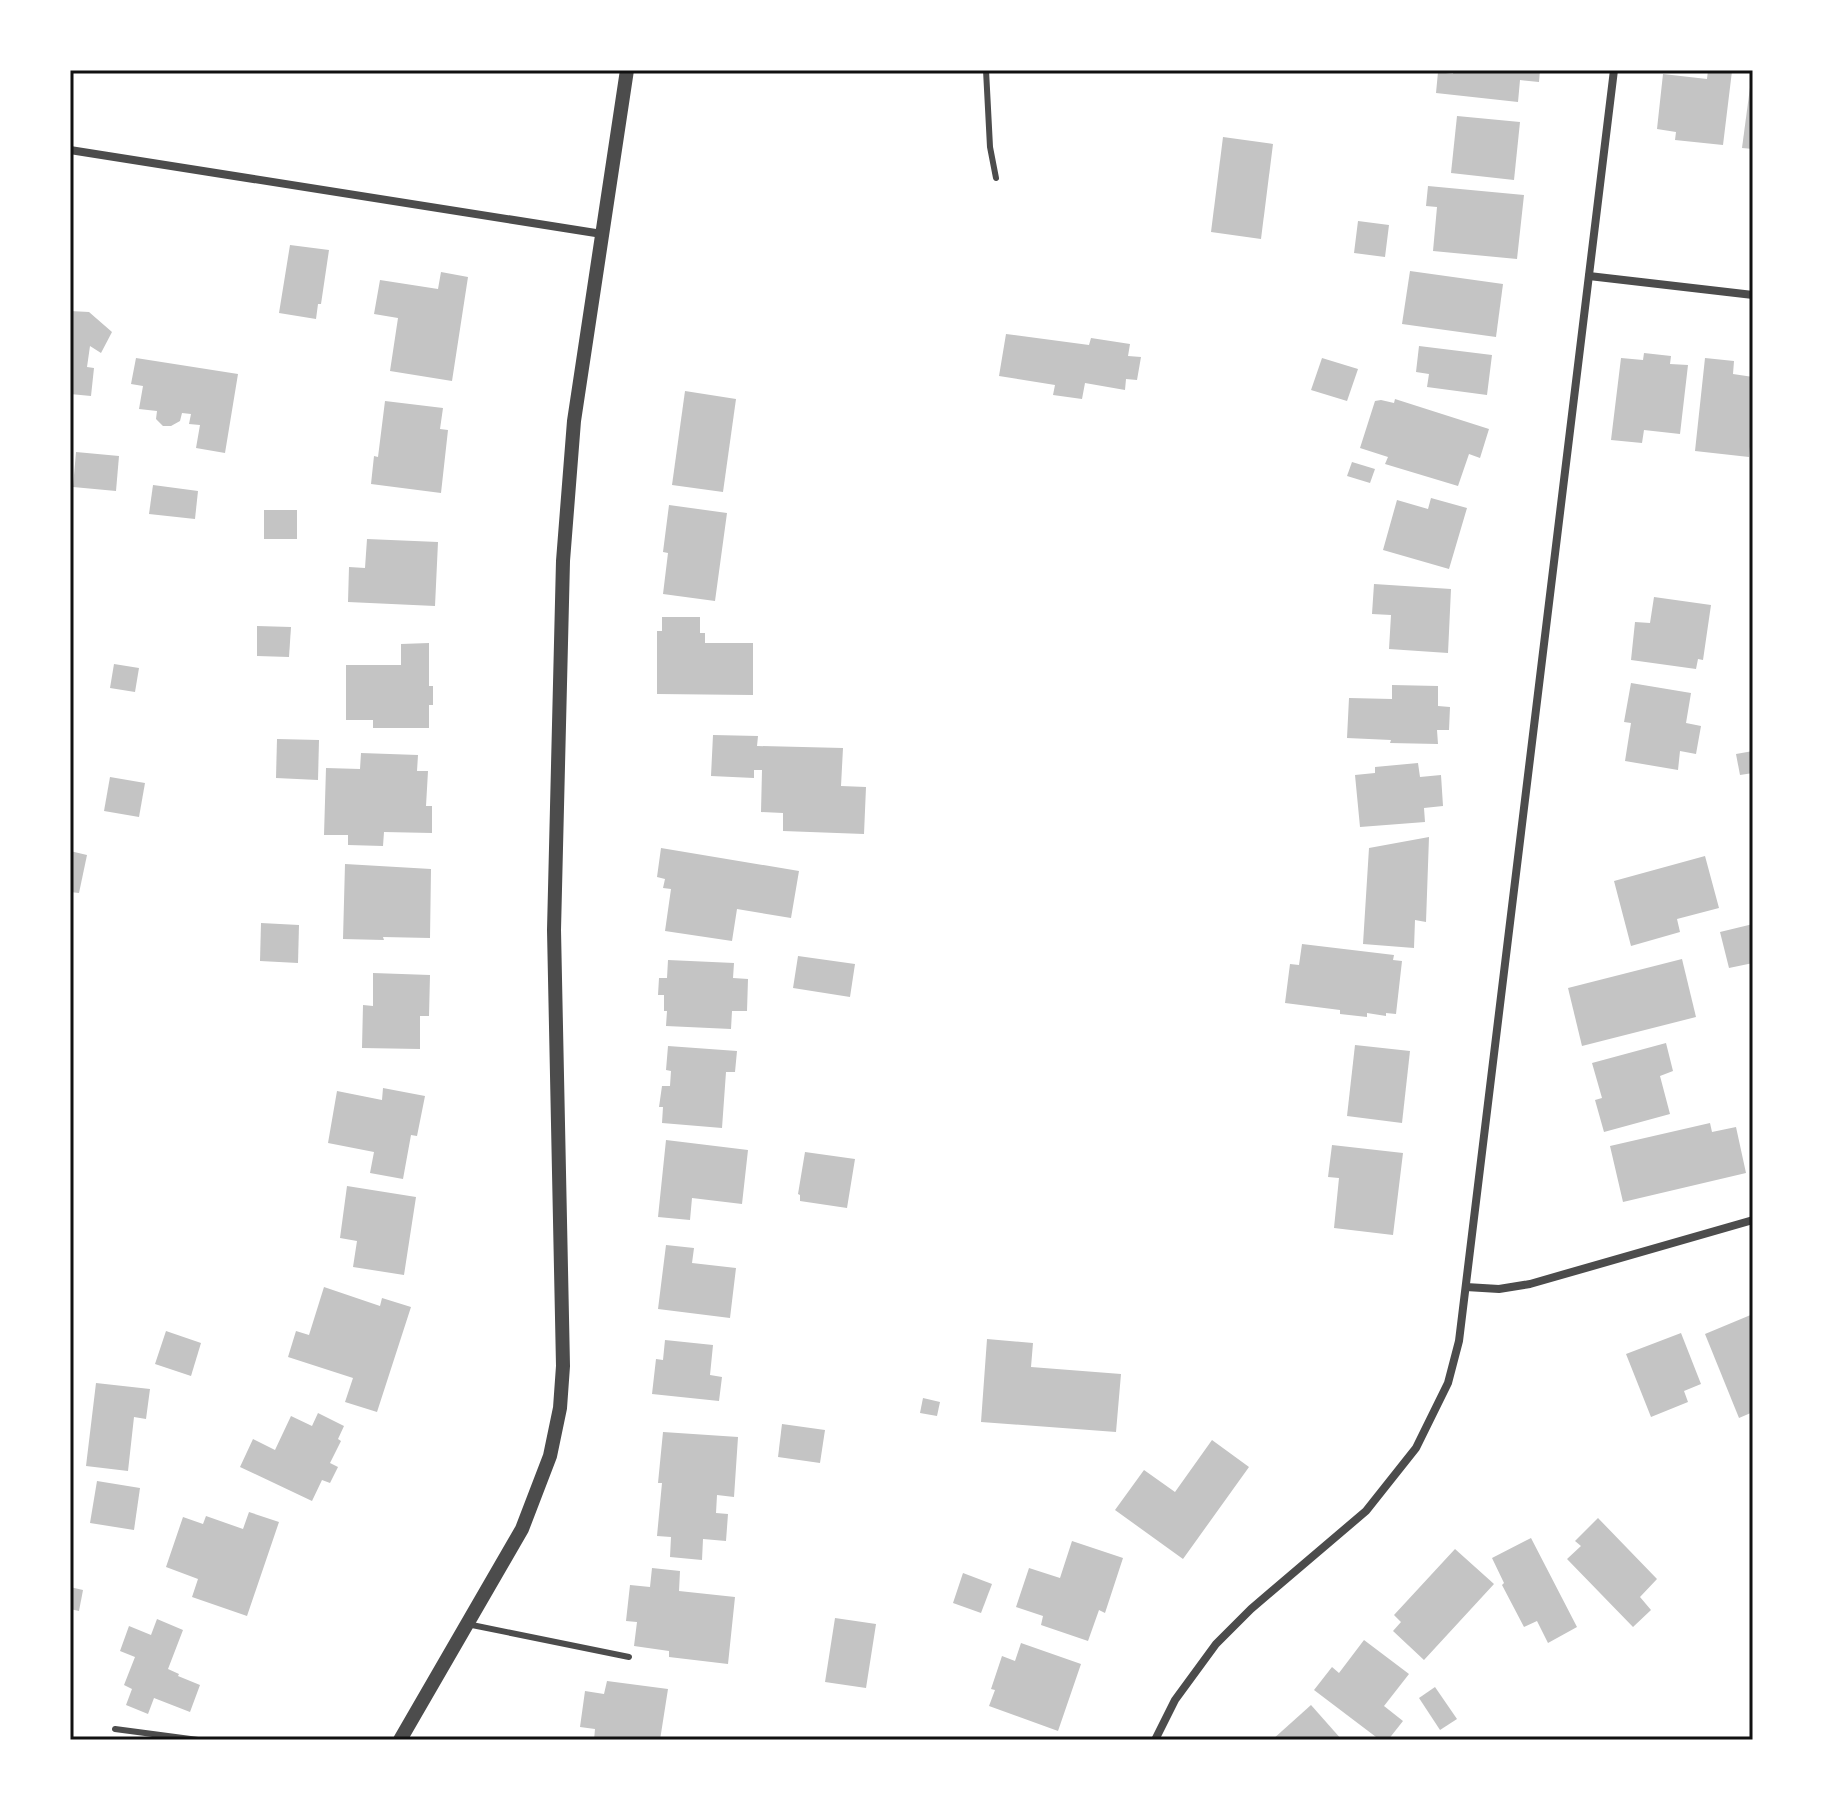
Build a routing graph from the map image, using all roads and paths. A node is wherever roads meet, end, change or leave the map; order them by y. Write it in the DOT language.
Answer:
graph roads {
  1 [pos="627,70"];
  2 [pos="986,70"];
  3 [pos="1614,70"];
  4 [pos="70,150"];
  5 [pos="996,178"];
  6 [pos="602,234"];
  7 [pos="1589,276"];
  8 [pos="1753,295"];
  9 [pos="1753,1220"];
  10 [pos="1466,1287"];
  11 [pos="467,1624"];
  12 [pos="629,1657"];
  13 [pos="115,1729"];
  14 [pos="198,1740"];
  15 [pos="400,1740"];
  16 [pos="1155,1740"];
  1 -- 6 [label="street"];
  2 -- 5 [label="lane"];
  3 -- 7 [label="street"];
  4 -- 6 [label="street"];
  6 -- 11 [label="street"];
  7 -- 8 [label="street"];
  7 -- 10 [label="street"];
  9 -- 10 [label="street"];
  10 -- 16 [label="street"];
  11 -- 12 [label="lane"];
  11 -- 15 [label="street"];
  13 -- 14 [label="lane"];
}
